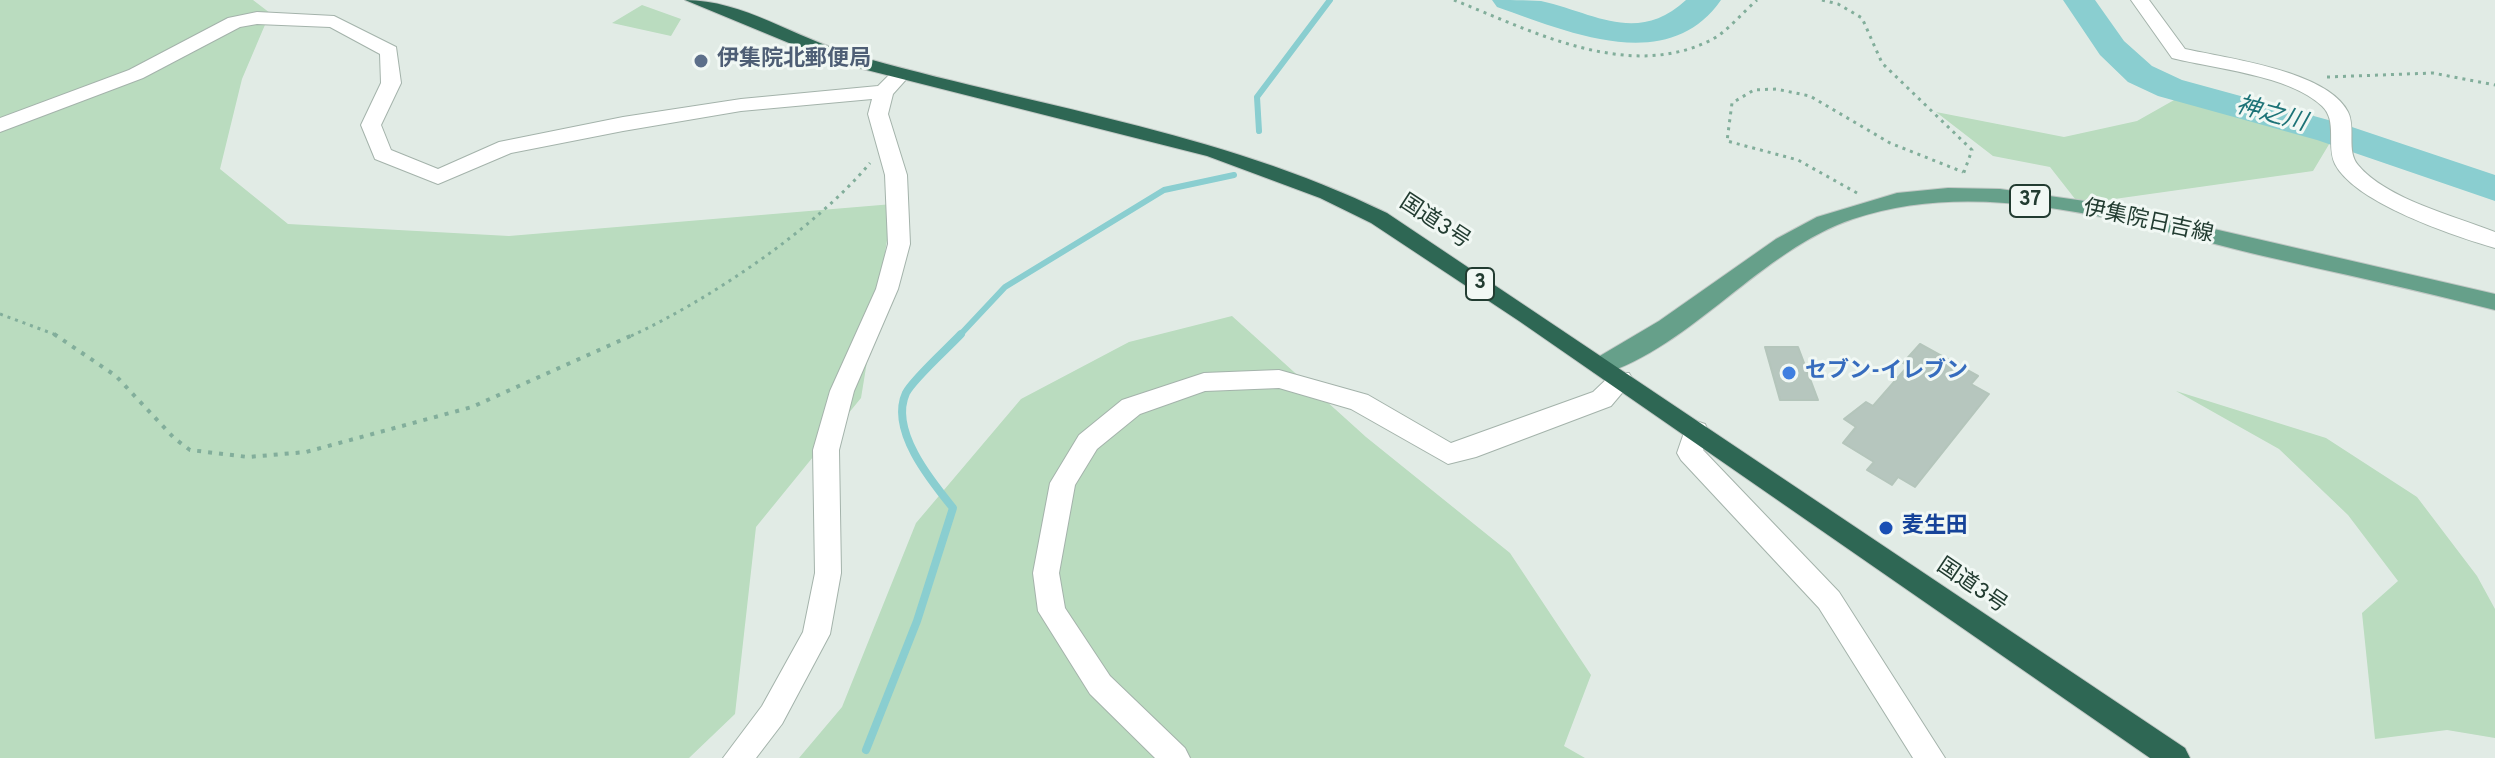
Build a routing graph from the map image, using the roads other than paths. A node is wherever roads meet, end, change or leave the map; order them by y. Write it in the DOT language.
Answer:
graph roads {
  1 [pos="694,0"];
  2 [pos="2140,0"];
  3 [pos="255,9"];
  4 [pos="901,74"];
  5 [pos="884,92"];
  6 [pos="0,125"];
  7 [pos="2495,240"];
  8 [pos="2495,302"];
  9 [pos="1611,373"];
  10 [pos="1696,431"];
  11 [pos="738,758"];
  12 [pos="1175,758"];
  13 [pos="1930,758"];
  14 [pos="2175,758"];
  1 -- 4 [label="highway, 国道3号 / 3"];
  2 -- 7 [label="street"];
  3 -- 5 [label="street"];
  3 -- 6 [label="street"];
  4 -- 5 [label="street"];
  4 -- 9 [label="highway, 国道3号 / 3"];
  5 -- 11 [label="street"];
  8 -- 9 [label="main road, 伊集院日吉線 / 37"];
  9 -- 10 [label="highway, 国道3号 / 3"];
  9 -- 12 [label="street"];
  10 -- 13 [label="street"];
  10 -- 14 [label="highway, 国道3号 / 3"];
}
